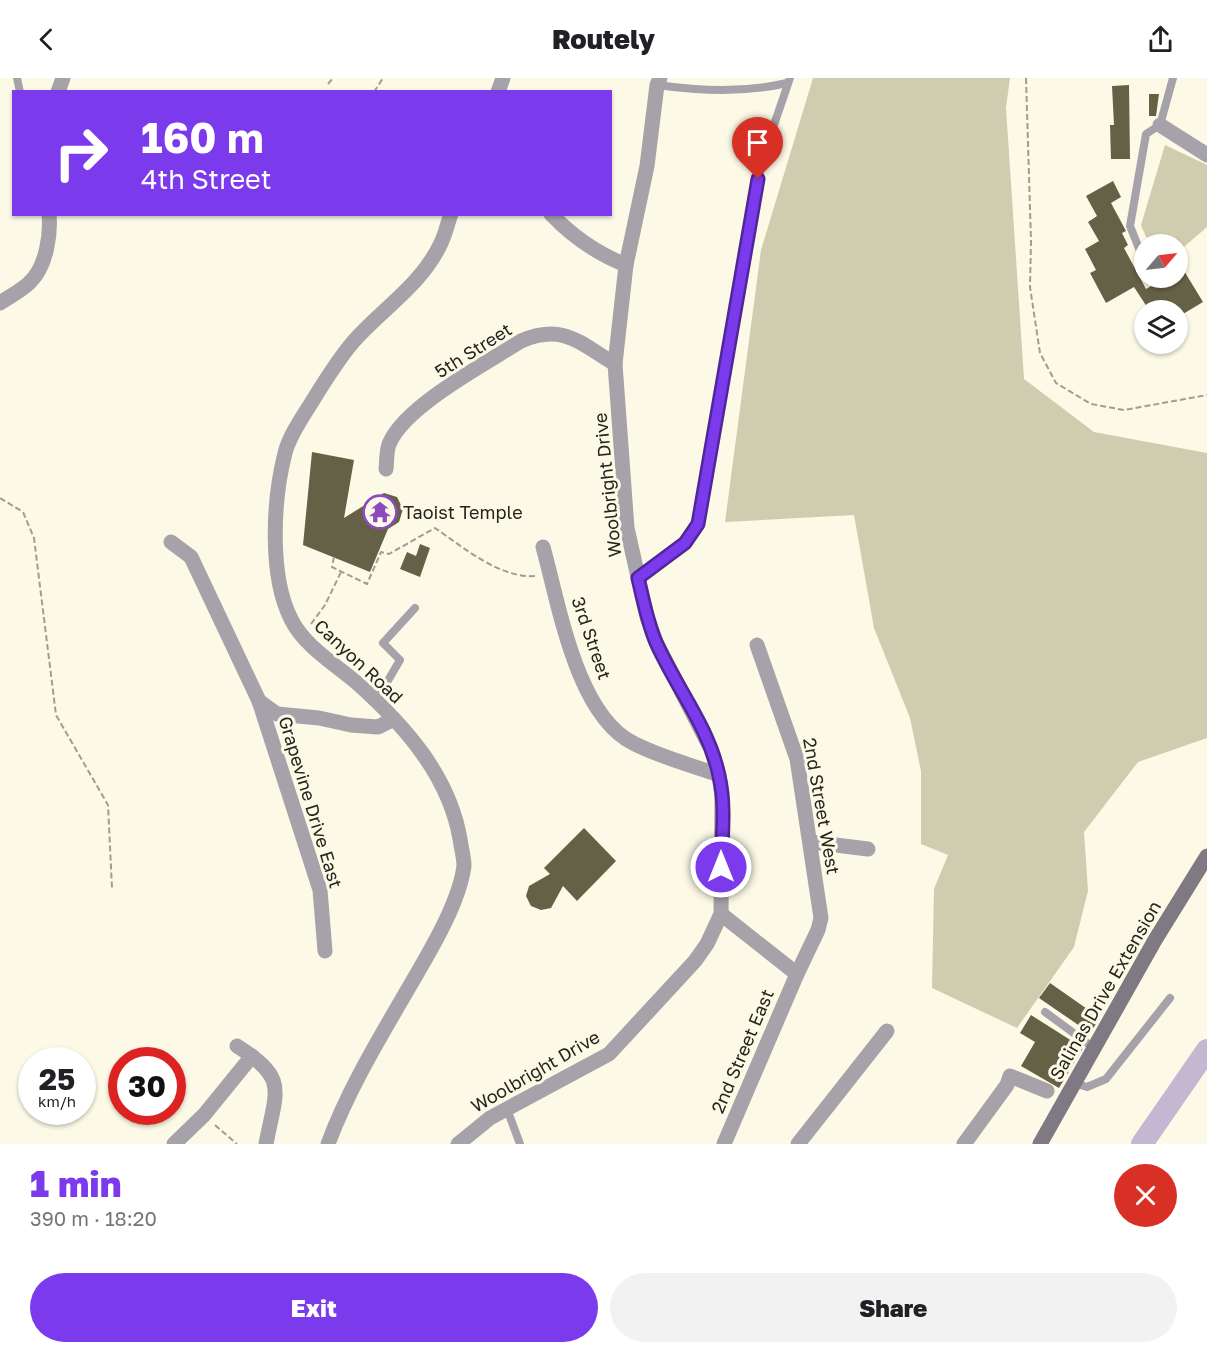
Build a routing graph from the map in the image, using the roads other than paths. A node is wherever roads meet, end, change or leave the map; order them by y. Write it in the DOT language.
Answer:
graph roads {
  1 [pos="1173,78"];
  2 [pos="789,80"];
  3 [pos="659,82"];
  4 [pos="1160,125"];
  5 [pos="1207,154"];
  6 [pos="49,216"];
  7 [pos="450,216"];
  8 [pos="553,216"];
  9 [pos="1134,236"];
  10 [pos="626,265"];
  11 [pos="0,303"];
  12 [pos="615,364"];
  13 [pos="386,469"];
  14 [pos="171,542"];
  15 [pos="543,547"];
  16 [pos="638,578"];
  17 [pos="415,608"];
  18 [pos="757,645"];
  19 [pos="259,701"];
  20 [pos="376,701"];
  21 [pos="392,720"];
  22 [pos="719,775"];
  23 [pos="811,843"];
  24 [pos="868,849"];
  25 [pos="1207,856"];
  26 [pos="721,914"];
  27 [pos="326,951"];
  28 [pos="796,974"];
  29 [pos="1170,998"];
  30 [pos="1046,1012"];
  31 [pos="887,1031"];
  32 [pos="237,1046"];
  33 [pos="1094,1048"];
  34 [pos="252,1056"];
  35 [pos="1074,1083"];
  36 [pos="1047,1091"];
  37 [pos="507,1109"];
  38 [pos="174,1144"];
  39 [pos="266,1144"];
  40 [pos="328,1144"];
  41 [pos="458,1144"];
  42 [pos="520,1144"];
  43 [pos="724,1144"];
  44 [pos="798,1144"];
  45 [pos="964,1144"];
  46 [pos="1040,1144"];
  1 -- 4 [label="lane"];
  2 -- 3 [label="lane"];
  2 -- 16 [label="lane"];
  3 -- 10 [label="street, Woolbright Drive"];
  4 -- 5 [label="street"];
  4 -- 9 [label="lane"];
  6 -- 11 [label="street"];
  7 -- 20 [label="street, Canyon Road"];
  8 -- 10 [label="street"];
  10 -- 12 [label="street, Woolbright Drive"];
  12 -- 13 [label="street, 5th Street"];
  12 -- 16 [label="street, Woolbright Drive"];
  14 -- 19 [label="street, Grapevine Drive East"];
  15 -- 22 [label="street, 3rd Street"];
  16 -- 22 [label="street, Woolbright Drive"];
  17 -- 20 [label="lane"];
  18 -- 23 [label="street, 2nd Street West"];
  19 -- 21 [label="street"];
  19 -- 27 [label="street, Grapevine Drive East"];
  20 -- 21 [label="street, Canyon Road"];
  21 -- 40 [label="street, Canyon Road"];
  22 -- 26 [label="street, Woolbright Drive"];
  23 -- 24 [label="street"];
  23 -- 28 [label="street, 2nd Street West"];
  25 -- 33 [label="street, Salinas Drive Extension"];
  26 -- 28 [label="street"];
  26 -- 37 [label="street, Woolbright Drive"];
  28 -- 43 [label="street, 2nd Street East"];
  29 -- 35 [label="lane"];
  30 -- 33 [label="lane"];
  31 -- 44 [label="street"];
  32 -- 34 [label="street"];
  33 -- 35 [label="street, Salinas Drive Extension"];
  34 -- 38 [label="street"];
  34 -- 39 [label="street"];
  35 -- 46 [label="street, Salinas Drive Extension"];
  36 -- 45 [label="street"];
  37 -- 41 [label="street, Woolbright Drive"];
  37 -- 42 [label="lane"];
}
